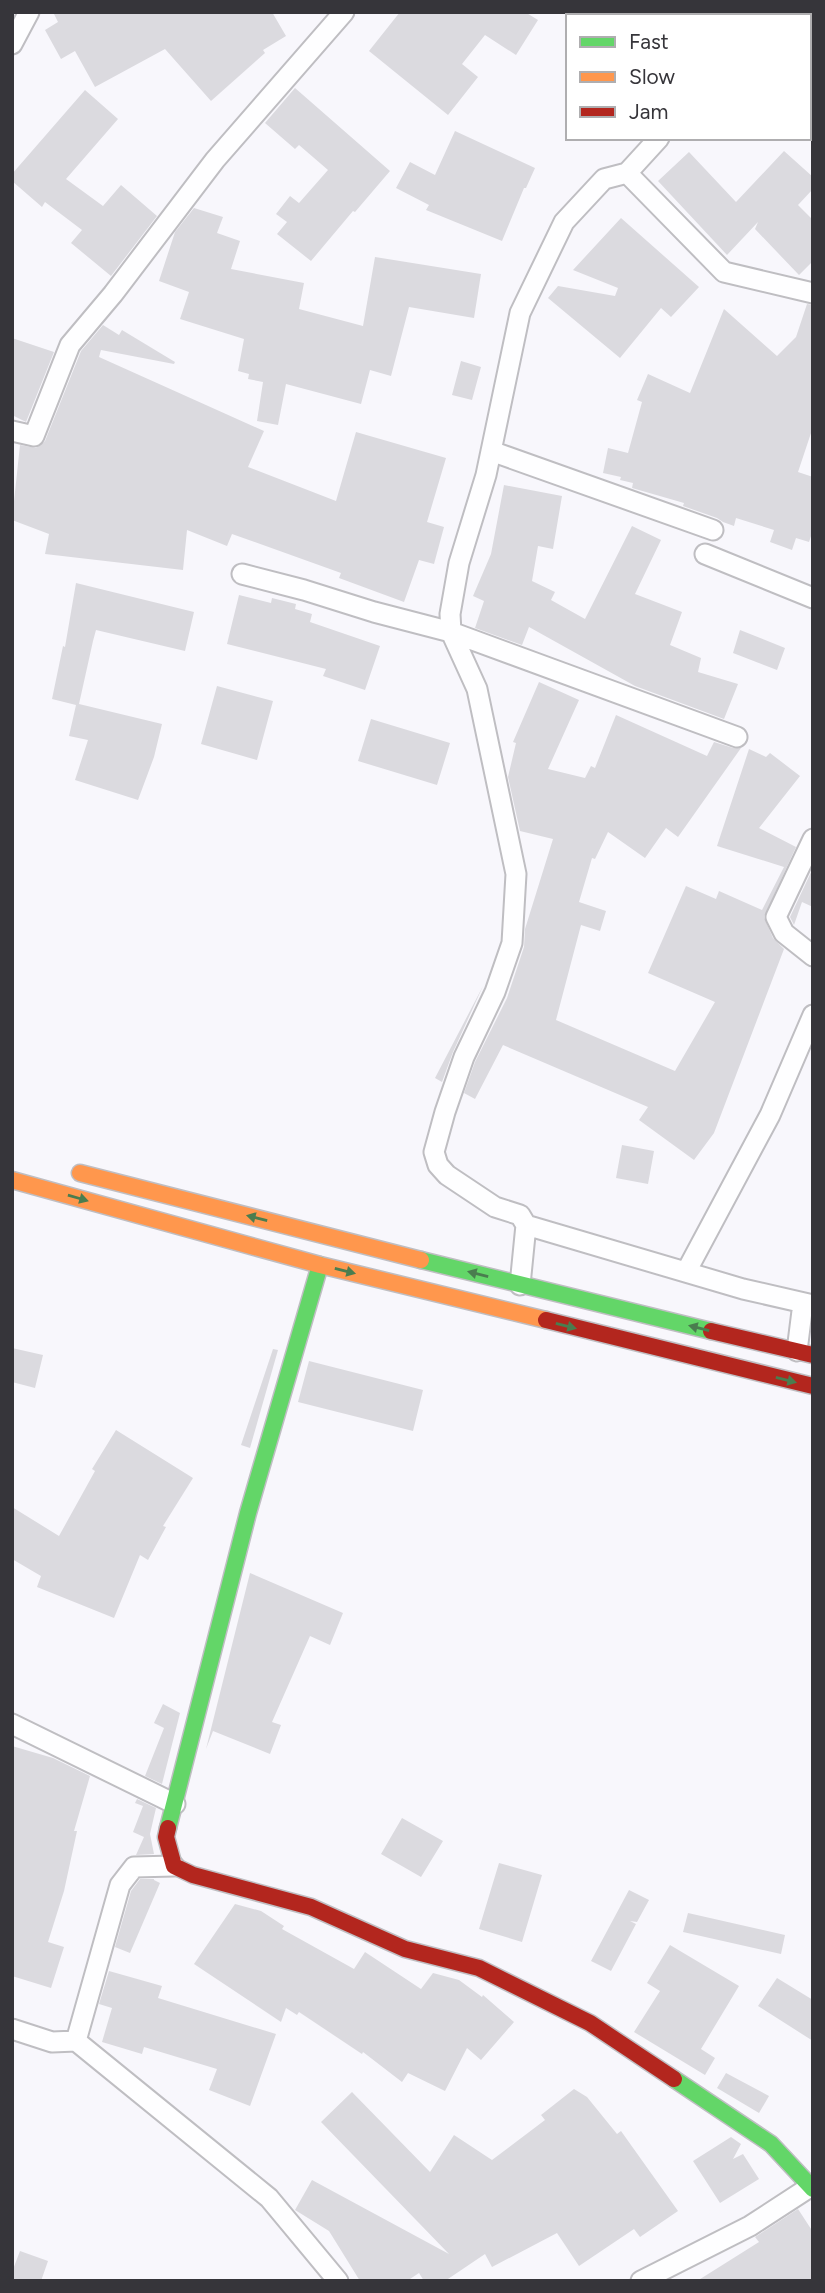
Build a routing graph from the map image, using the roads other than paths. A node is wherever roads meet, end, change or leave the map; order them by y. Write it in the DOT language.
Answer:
graph roads {
  1 [pos="29,12"];
  2 [pos="343,13"];
  3 [pos="12,44"];
  4 [pos="657,140"];
  5 [pos="627,173"];
  6 [pos="813,293"];
  7 [pos="12,430"];
  8 [pos="491,451"];
  9 [pos="713,530"];
  10 [pos="705,554"];
  11 [pos="242,574"];
  12 [pos="813,598"];
  13 [pos="451,632"];
  14 [pos="737,737"];
  15 [pos="813,839"];
  16 [pos="813,956"];
  17 [pos="813,1015"];
  18 [pos="66,1169"];
  19 [pos="16,1181"];
  20 [pos="12,1205"];
  21 [pos="526,1225"];
  22 [pos="320,1265"];
  23 [pos="686,1272"];
  24 [pos="520,1285"];
  25 [pos="808,1304"];
  26 [pos="653,1317"];
  27 [pos="644,1345"];
  28 [pos="805,1353"];
  29 [pos="813,1387"];
  30 [pos="12,1724"];
  31 [pos="175,1804"];
  32 [pos="174,1866"];
  33 [pos="12,2029"];
  34 [pos="76,2042"];
  35 [pos="812,2187"];
  36 [pos="338,2281"];
  37 [pos="640,2281"];
  1 -- 3 [label="street"];
  2 -- 7 [label="street"];
  4 -- 5 [label="street"];
  5 -- 6 [label="street"];
  5 -- 8 [label="street"];
  8 -- 9 [label="street"];
  8 -- 13 [label="street"];
  10 -- 12 [label="street"];
  11 -- 13 [label="street"];
  13 -- 14 [label="street"];
  13 -- 21 [label="street"];
  15 -- 16 [label="street"];
  17 -- 23 [label="street"];
  24 -- 18 [label="main road, one-way"];
  19 -- 20 [label="street"];
  19 -- 22 [label="main road, one-way"];
  21 -- 23 [label="street"];
  21 -- 24 [label="street"];
  22 -- 27 [label="main road, one-way"];
  22 -- 31 [label="main road"];
  23 -- 25 [label="street"];
  24 -- 26 [label="main road"];
  25 -- 28 [label="street"];
  26 -- 27 [label="main road"];
  28 -- 26 [label="main road, one-way"];
  27 -- 29 [label="main road, one-way"];
  30 -- 31 [label="street"];
  31 -- 32 [label="main road"];
  32 -- 34 [label="street"];
  32 -- 35 [label="main road"];
  33 -- 34 [label="street"];
  34 -- 36 [label="street"];
  35 -- 37 [label="street"];
}
